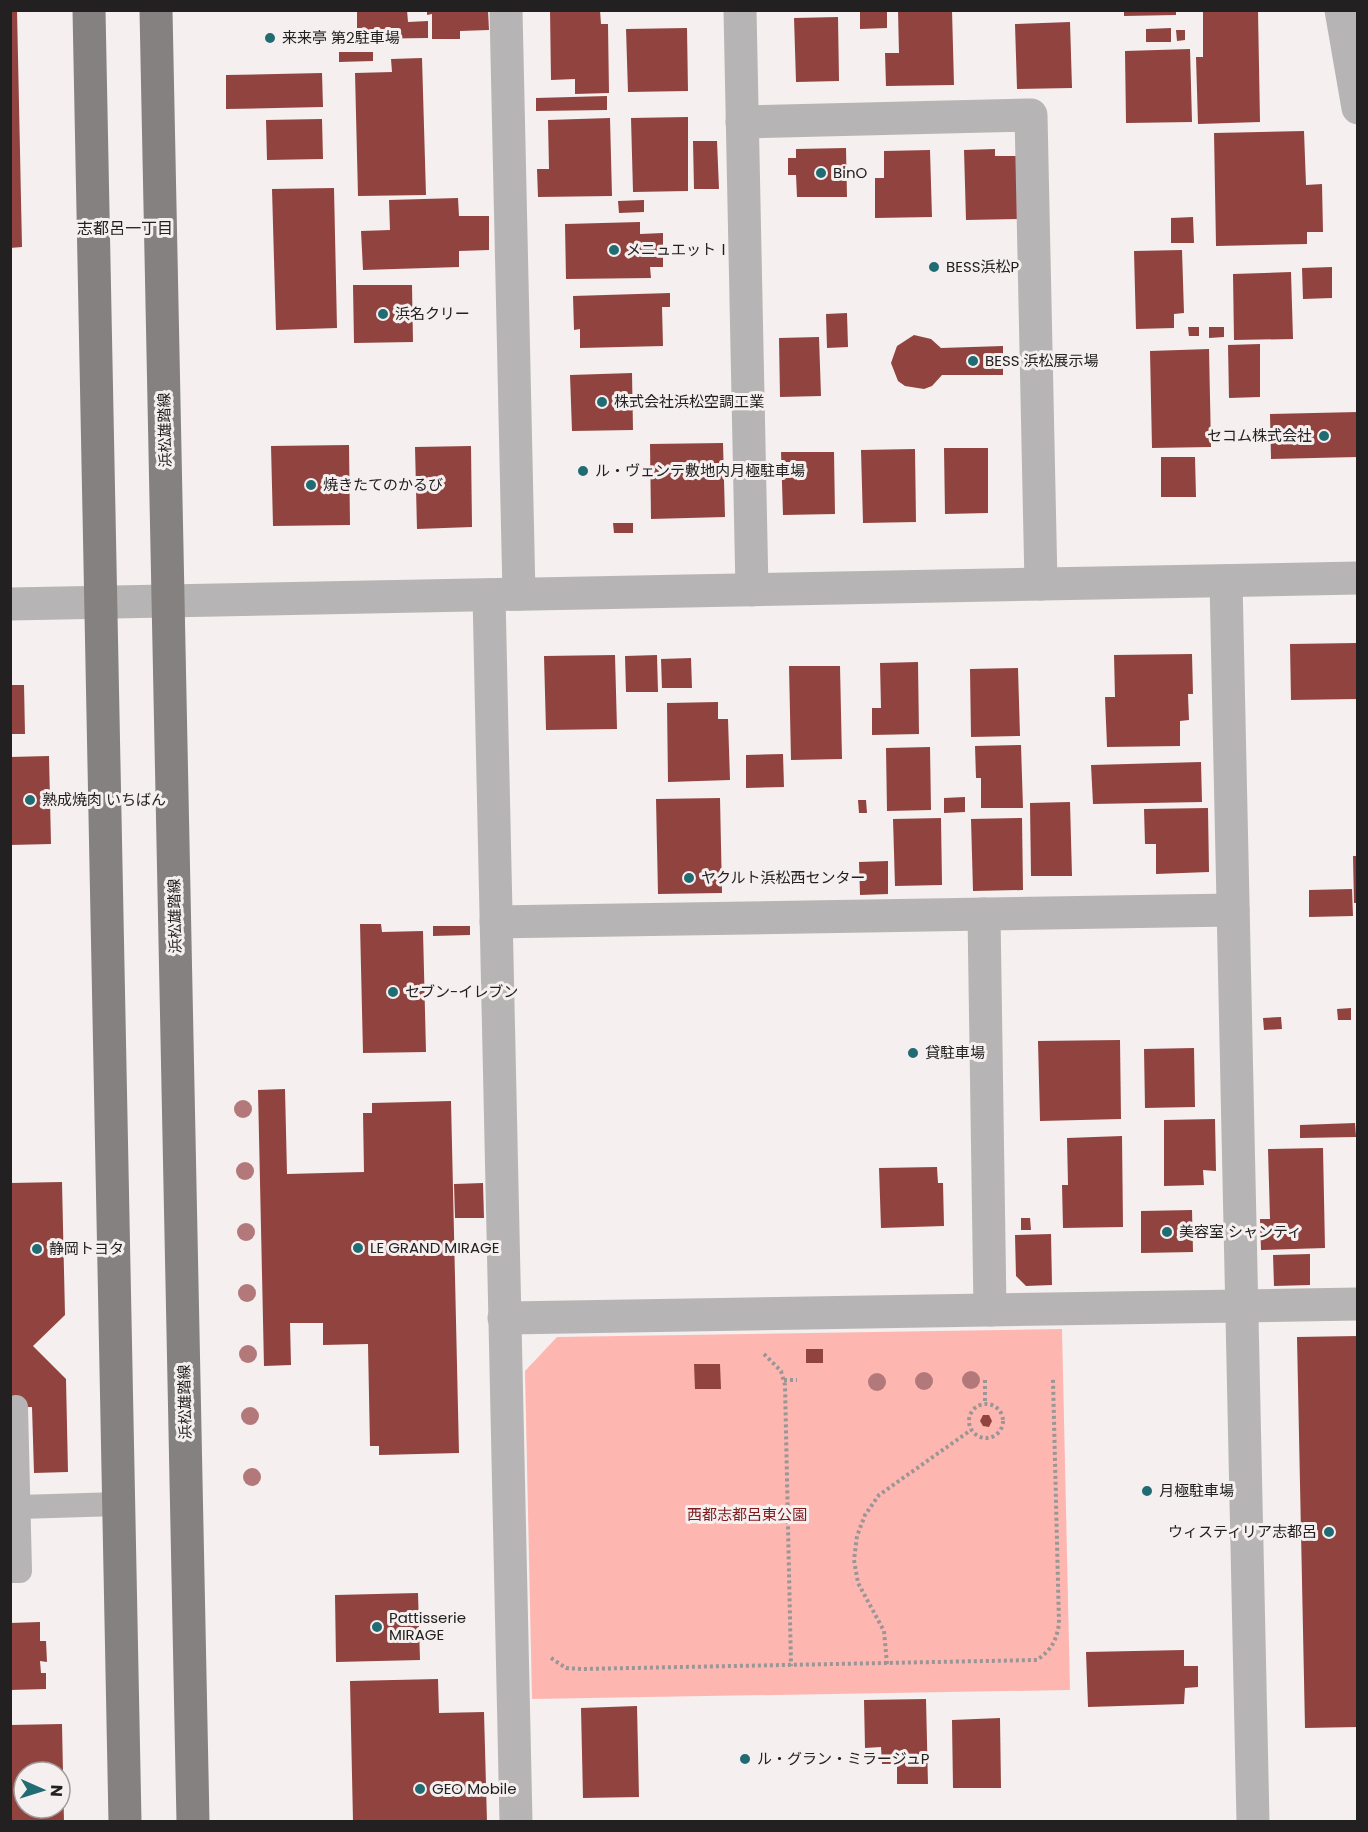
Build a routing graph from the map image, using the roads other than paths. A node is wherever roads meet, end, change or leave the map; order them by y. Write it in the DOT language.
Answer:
graph roads {
  1 [pos="89,10"];
  2 [pos="156,10"];
  3 [pos="506,10"];
  4 [pos="740,10"];
  5 [pos="1341,10"];
  6 [pos="1358,108"];
  7 [pos="742,122"];
  8 [pos="1358,578"];
  9 [pos="1226,581"];
  10 [pos="1041,584"];
  11 [pos="752,590"];
  12 [pos="504,595"];
  13 [pos="168,601"];
  14 [pos="99,603"];
  15 [pos="10,604"];
  16 [pos="1233,910"];
  17 [pos="984,914"];
  18 [pos="496,922"];
  19 [pos="1358,1304"];
  20 [pos="1242,1306"];
  21 [pos="990,1310"];
  22 [pos="504,1318"];
  23 [pos="16,1407"];
  24 [pos="119,1504"];
  25 [pos="19,1507"];
  26 [pos="10,1571"];
  27 [pos="125,1821"];
  28 [pos="192,1821"];
  29 [pos="516,1821"];
  30 [pos="1253,1821"];
  1 -- 14 [label="main road"];
  2 -- 13 [label="main road, 浜松雄踏線"];
  3 -- 12 [label="street"];
  4 -- 7 [label="street"];
  5 -- 6 [label="street"];
  7 -- 10 [label="street"];
  7 -- 11 [label="street"];
  8 -- 9 [label="street"];
  9 -- 10 [label="street"];
  9 -- 16 [label="street"];
  10 -- 11 [label="street"];
  11 -- 12 [label="street"];
  12 -- 13 [label="street"];
  12 -- 18 [label="street"];
  13 -- 14 [label="street"];
  13 -- 28 [label="main road, 浜松雄踏線"];
  14 -- 15 [label="street"];
  14 -- 24 [label="main road"];
  16 -- 17 [label="street"];
  16 -- 20 [label="street"];
  17 -- 18 [label="street"];
  17 -- 21 [label="street"];
  18 -- 22 [label="street"];
  19 -- 20 [label="street"];
  20 -- 21 [label="street"];
  20 -- 30 [label="street"];
  21 -- 22 [label="street"];
  22 -- 29 [label="street"];
  23 -- 25 [label="lane"];
  24 -- 25 [label="lane"];
  24 -- 27 [label="main road"];
  25 -- 26 [label="lane"];
}
